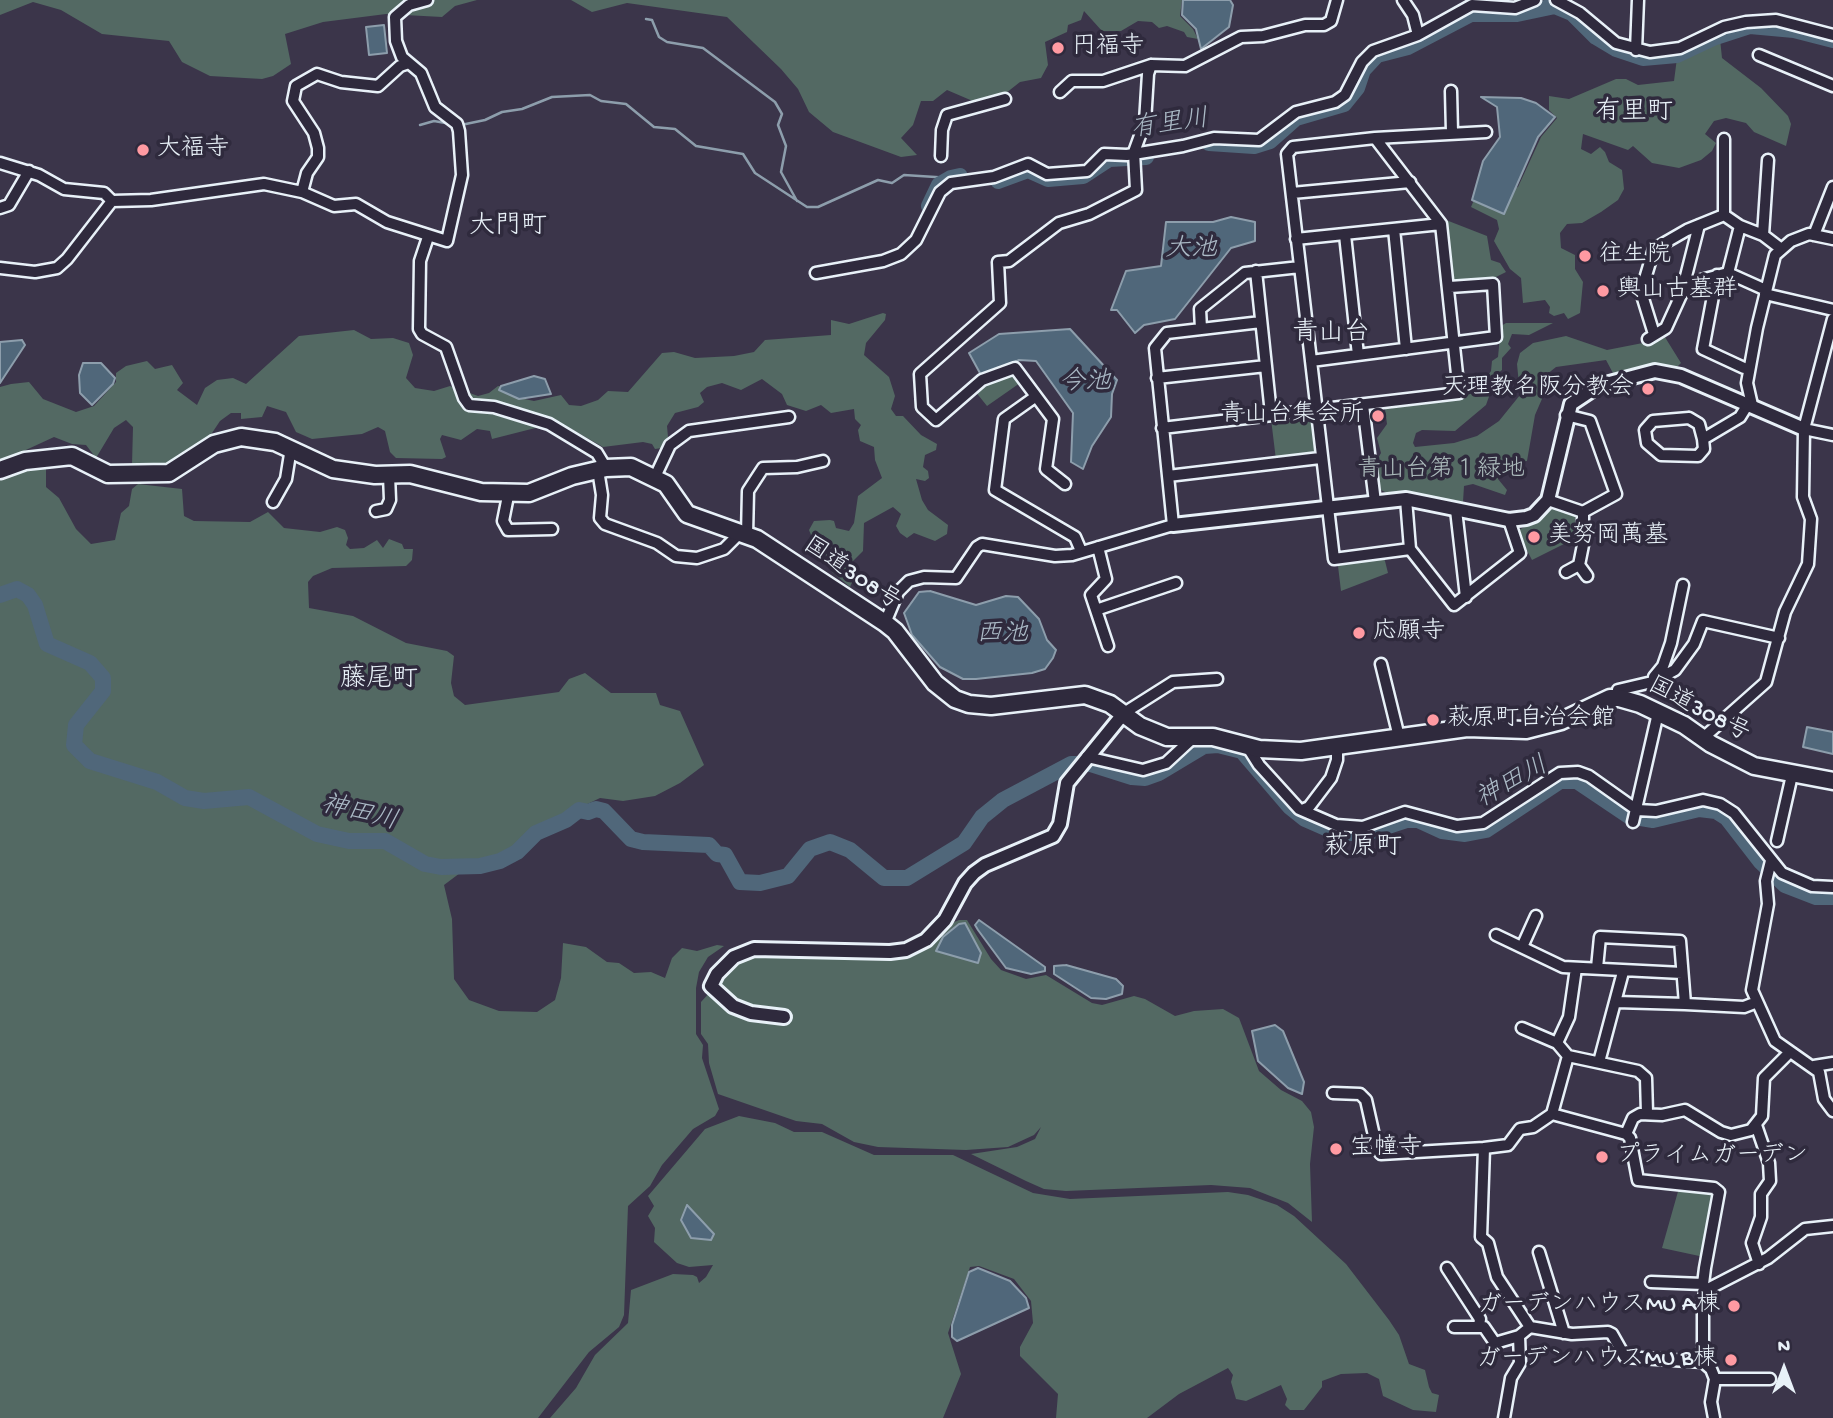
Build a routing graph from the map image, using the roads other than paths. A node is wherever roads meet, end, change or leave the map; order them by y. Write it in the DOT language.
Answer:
graph roads {
  1 [pos="428,0"];
  2 [pos="1337,0"];
  3 [pos="1403,0"];
  4 [pos="1535,0"];
  5 [pos="1556,0"];
  6 [pos="1638,0"];
  7 [pos="1833,34"];
  8 [pos="1418,35"];
  9 [pos="1636,50"];
  10 [pos="1759,55"];
  11 [pos="409,63"];
  12 [pos="1151,65"];
  13 [pos="1833,86"];
  14 [pos="1451,91"];
  15 [pos="1060,92"];
  16 [pos="1005,99"];
  17 [pos="1452,132"];
  18 [pos="1486,132"];
  19 [pos="1375,138"];
  20 [pos="1724,139"];
  21 [pos="1134,152"];
  22 [pos="941,156"];
  23 [pos="1768,160"];
  24 [pos="0,163"];
  25 [pos="29,171"];
  26 [pos="1410,181"];
  27 [pos="1833,187"];
  28 [pos="302,192"];
  29 [pos="1292,193"];
  30 [pos="112,201"];
  31 [pos="0,208"];
  32 [pos="1724,215"];
  33 [pos="1441,224"];
  34 [pos="1699,225"];
  35 [pos="1740,226"];
  36 [pos="1394,229"];
  37 [pos="1345,235"];
  38 [pos="1763,235"];
  39 [pos="1815,235"];
  40 [pos="428,237"];
  41 [pos="1296,239"];
  42 [pos="1833,239"];
  43 [pos="1780,248"];
  44 [pos="1300,267"];
  45 [pos="0,268"];
  46 [pos="1256,271"];
  47 [pos="816,273"];
  48 [pos="1722,274"];
  49 [pos="1450,287"];
  50 [pos="1687,289"];
  51 [pos="1765,292"];
  52 [pos="1833,310"];
  53 [pos="1833,319"];
  54 [pos="1261,322"];
  55 [pos="1201,330"];
  56 [pos="1455,344"];
  57 [pos="1406,349"];
  58 [pos="1358,355"];
  59 [pos="1311,361"];
  60 [pos="1266,366"];
  61 [pos="1744,368"];
  62 [pos="1157,378"];
  63 [pos="1035,397"];
  64 [pos="1750,404"];
  65 [pos="1363,405"];
  66 [pos="1316,410"];
  67 [pos="1271,414"];
  68 [pos="1566,415"];
  69 [pos="789,417"];
  70 [pos="1162,428"];
  71 [pos="1804,429"];
  72 [pos="1833,435"];
  73 [pos="1703,439"];
  74 [pos="291,449"];
  75 [pos="1320,458"];
  76 [pos="823,461"];
  77 [pos="602,469"];
  78 [pos="0,470"];
  79 [pos="389,475"];
  80 [pos="1168,476"];
  81 [pos="654,477"];
  82 [pos="1065,484"];
  83 [pos="509,491"];
  84 [pos="1406,499"];
  85 [pos="1548,500"];
  86 [pos="273,502"];
  87 [pos="1375,502"];
  88 [pos="1328,508"];
  89 [pos="1456,510"];
  90 [pos="376,511"];
  91 [pos="1583,512"];
  92 [pos="1509,520"];
  93 [pos="1173,525"];
  94 [pos="552,529"];
  95 [pos="744,534"];
  96 [pos="1098,547"];
  97 [pos="1410,549"];
  98 [pos="1081,551"];
  99 [pos="1579,565"];
  100 [pos="1566,572"];
  101 [pos="1587,576"];
  102 [pos="1176,583"];
  103 [pos="1683,585"];
  104 [pos="1466,597"];
  105 [pos="1096,610"];
  106 [pos="885,623"];
  107 [pos="1779,638"];
  108 [pos="1108,646"];
  109 [pos="1381,664"];
  110 [pos="1217,679"];
  111 [pos="1644,682"];
  112 [pos="1619,698"];
  113 [pos="1124,713"];
  114 [pos="1658,713"];
  115 [pos="1399,737"];
  116 [pos="1193,738"];
  117 [pos="1703,738"];
  118 [pos="1247,746"];
  119 [pos="1337,747"];
  120 [pos="1087,757"];
  121 [pos="1792,775"];
  122 [pos="1833,781"];
  123 [pos="1301,810"];
  124 [pos="1635,814"];
  125 [pos="1292,818"];
  126 [pos="1777,841"];
  127 [pos="1771,862"];
  128 [pos="1833,887"];
  129 [pos="1535,916"];
  130 [pos="1496,935"];
  131 [pos="1522,947"];
  132 [pos="1576,968"];
  133 [pos="1597,968"];
  134 [pos="1623,972"];
  135 [pos="1682,973"];
  136 [pos="1616,1002"];
  137 [pos="1757,1002"];
  138 [pos="1685,1004"];
  139 [pos="784,1017"];
  140 [pos="1522,1028"];
  141 [pos="1557,1044"];
  142 [pos="1789,1053"];
  143 [pos="1568,1056"];
  144 [pos="1599,1062"];
  145 [pos="1833,1063"];
  146 [pos="1814,1066"];
  147 [pos="1334,1093"];
  148 [pos="1833,1111"];
  149 [pos="1647,1113"];
  150 [pos="1552,1114"];
  151 [pos="1756,1125"];
  152 [pos="1626,1134"];
  153 [pos="1484,1148"];
  154 [pos="1833,1226"];
  155 [pos="1527,1255"];
  156 [pos="1759,1264"];
  157 [pos="1447,1268"];
  158 [pos="1651,1282"];
  159 [pos="1705,1287"];
  160 [pos="1454,1327"];
  161 [pos="1479,1327"];
  162 [pos="1530,1327"];
  163 [pos="1564,1333"];
  164 [pos="1519,1336"];
  165 [pos="1703,1362"];
  166 [pos="1715,1379"];
  167 [pos="1770,1379"];
  168 [pos="1504,1418"];
  169 [pos="1714,1418"];
  1 -- 11 [label="street"];
  2 -- 12 [label="street"];
  3 -- 8 [label="street"];
  4 -- 8 [label="street"];
  5 -- 9 [label="street"];
  6 -- 9 [label="street"];
  7 -- 9 [label="street"];
  8 -- 21 [label="street"];
  10 -- 13 [label="street"];
  11 -- 28 [label="street"];
  11 -- 40 [label="street"];
  12 -- 15 [label="street"];
  12 -- 21 [label="street"];
  14 -- 17 [label="street"];
  16 -- 22 [label="street"];
  17 -- 18 [label="street"];
  17 -- 19 [label="street"];
  19 -- 26 [label="street"];
  19 -- 29 [label="street"];
  20 -- 32 [label="street"];
  21 -- 47 [label="street"];
  21 -- 63 [label="street"];
  23 -- 38 [label="street"];
  24 -- 25 [label="street"];
  25 -- 30 [label="street"];
  25 -- 31 [label="street"];
  26 -- 29 [label="street"];
  26 -- 33 [label="street"];
  27 -- 39 [label="street"];
  28 -- 30 [label="street"];
  28 -- 40 [label="street"];
  29 -- 41 [label="street"];
  30 -- 45 [label="street"];
  32 -- 34 [label="street"];
  32 -- 35 [label="street"];
  33 -- 36 [label="street"];
  33 -- 49 [label="street"];
  34 -- 50 [label="street"];
  34 -- 50 [label="street"];
  35 -- 38 [label="street"];
  35 -- 48 [label="street"];
  36 -- 37 [label="street"];
  36 -- 57 [label="street"];
  37 -- 41 [label="street"];
  37 -- 58 [label="street"];
  38 -- 43 [label="street"];
  39 -- 42 [label="street"];
  39 -- 43 [label="street"];
  40 -- 77 [label="street"];
  41 -- 44 [label="street"];
  43 -- 51 [label="street"];
  44 -- 46 [label="street"];
  44 -- 59 [label="street"];
  46 -- 54 [label="street"];
  46 -- 55 [label="street"];
  48 -- 50 [label="street"];
  48 -- 51 [label="street"];
  48 -- 61 [label="street"];
  49 -- 56 [label="street"];
  49 -- 56 [label="street"];
  51 -- 52 [label="street"];
  51 -- 64 [label="street"];
  53 -- 71 [label="street"];
  54 -- 55 [label="street"];
  54 -- 60 [label="street"];
  55 -- 62 [label="street"];
  56 -- 57 [label="street"];
  56 -- 65 [label="street"];
  57 -- 58 [label="street"];
  58 -- 59 [label="street"];
  59 -- 66 [label="street"];
  60 -- 62 [label="street"];
  60 -- 67 [label="street"];
  62 -- 70 [label="street"];
  63 -- 82 [label="street"];
  63 -- 98 [label="street"];
  64 -- 68 [label="street"];
  64 -- 71 [label="street"];
  64 -- 73 [label="street"];
  65 -- 66 [label="street"];
  65 -- 87 [label="street"];
  66 -- 67 [label="street"];
  66 -- 75 [label="street"];
  67 -- 70 [label="street"];
  68 -- 85 [label="street"];
  68 -- 91 [label="street"];
  69 -- 81 [label="street"];
  70 -- 80 [label="street"];
  71 -- 72 [label="street"];
  71 -- 107 [label="street"];
  73 -- 73 [label="street"];
  74 -- 78 [label="highway, 国道308号"];
  74 -- 79 [label="highway, 国道308号"];
  74 -- 86 [label="street"];
  75 -- 80 [label="street"];
  75 -- 88 [label="street"];
  76 -- 95 [label="street"];
  77 -- 81 [label="highway, 国道308号"];
  77 -- 83 [label="highway, 国道308号"];
  77 -- 95 [label="street"];
  79 -- 83 [label="highway, 国道308号"];
  79 -- 90 [label="street"];
  80 -- 93 [label="street"];
  81 -- 95 [label="highway, 国道308号"];
  83 -- 94 [label="street"];
  84 -- 87 [label="street"];
  84 -- 89 [label="street"];
  84 -- 97 [label="street"];
  85 -- 91 [label="street"];
  85 -- 92 [label="street"];
  87 -- 88 [label="street"];
  88 -- 93 [label="street"];
  88 -- 97 [label="street"];
  89 -- 92 [label="street"];
  89 -- 104 [label="street"];
  91 -- 99 [label="street"];
  92 -- 104 [label="street"];
  93 -- 96 [label="street"];
  95 -- 106 [label="highway, 国道308号"];
  96 -- 98 [label="street"];
  96 -- 105 [label="street"];
  97 -- 104 [label="street"];
  98 -- 106 [label="street"];
  99 -- 100 [label="street"];
  99 -- 101 [label="street"];
  102 -- 105 [label="street"];
  103 -- 111 [label="street"];
  105 -- 108 [label="street"];
  106 -- 113 [label="highway, 国道308号"];
  107 -- 111 [label="street"];
  107 -- 117 [label="street"];
  109 -- 115 [label="street"];
  110 -- 113 [label="street"];
  111 -- 112 [label="street"];
  112 -- 114 [label="highway, 国道308号"];
  112 -- 115 [label="highway, 国道308号"];
  113 -- 116 [label="highway, 国道308号"];
  113 -- 120 [label="street"];
  114 -- 117 [label="highway, 国道308号"];
  114 -- 124 [label="street"];
  115 -- 119 [label="highway, 国道308号"];
  116 -- 118 [label="highway, 国道308号"];
  116 -- 120 [label="street"];
  117 -- 121 [label="highway, 国道308号"];
  118 -- 119 [label="highway, 国道308号"];
  118 -- 123 [label="street"];
  119 -- 123 [label="street"];
  120 -- 139 [label="street"];
  121 -- 122 [label="highway, 国道308号"];
  121 -- 126 [label="street"];
  123 -- 124 [label="street"];
  123 -- 125 [label="street"];
  124 -- 127 [label="street"];
  127 -- 128 [label="street"];
  127 -- 137 [label="street"];
  129 -- 131 [label="street"];
  130 -- 131 [label="street"];
  131 -- 132 [label="street"];
  132 -- 133 [label="street"];
  132 -- 141 [label="street"];
  133 -- 134 [label="street"];
  133 -- 135 [label="street"];
  134 -- 135 [label="street"];
  134 -- 136 [label="street"];
  135 -- 138 [label="street"];
  136 -- 138 [label="street"];
  136 -- 144 [label="street"];
  137 -- 138 [label="street"];
  137 -- 142 [label="street"];
  140 -- 141 [label="street"];
  141 -- 143 [label="street"];
  142 -- 146 [label="street"];
  142 -- 151 [label="street"];
  143 -- 144 [label="street"];
  143 -- 150 [label="street"];
  144 -- 149 [label="street"];
  145 -- 146 [label="street"];
  146 -- 148 [label="street"];
  147 -- 153 [label="street"];
  149 -- 151 [label="street"];
  149 -- 152 [label="street"];
  150 -- 152 [label="street"];
  150 -- 153 [label="street"];
  151 -- 156 [label="street"];
  152 -- 159 [label="street"];
  153 -- 162 [label="street"];
  154 -- 156 [label="street"];
  155 -- 163 [label="street"];
  156 -- 159 [label="street"];
  157 -- 161 [label="street"];
  158 -- 159 [label="street"];
  159 -- 165 [label="street"];
  160 -- 161 [label="street"];
  161 -- 164 [label="street"];
  162 -- 163 [label="street"];
  162 -- 164 [label="street"];
  163 -- 165 [label="street"];
  164 -- 168 [label="street"];
  165 -- 166 [label="street"];
  166 -- 167 [label="street"];
  166 -- 169 [label="street"];
}
